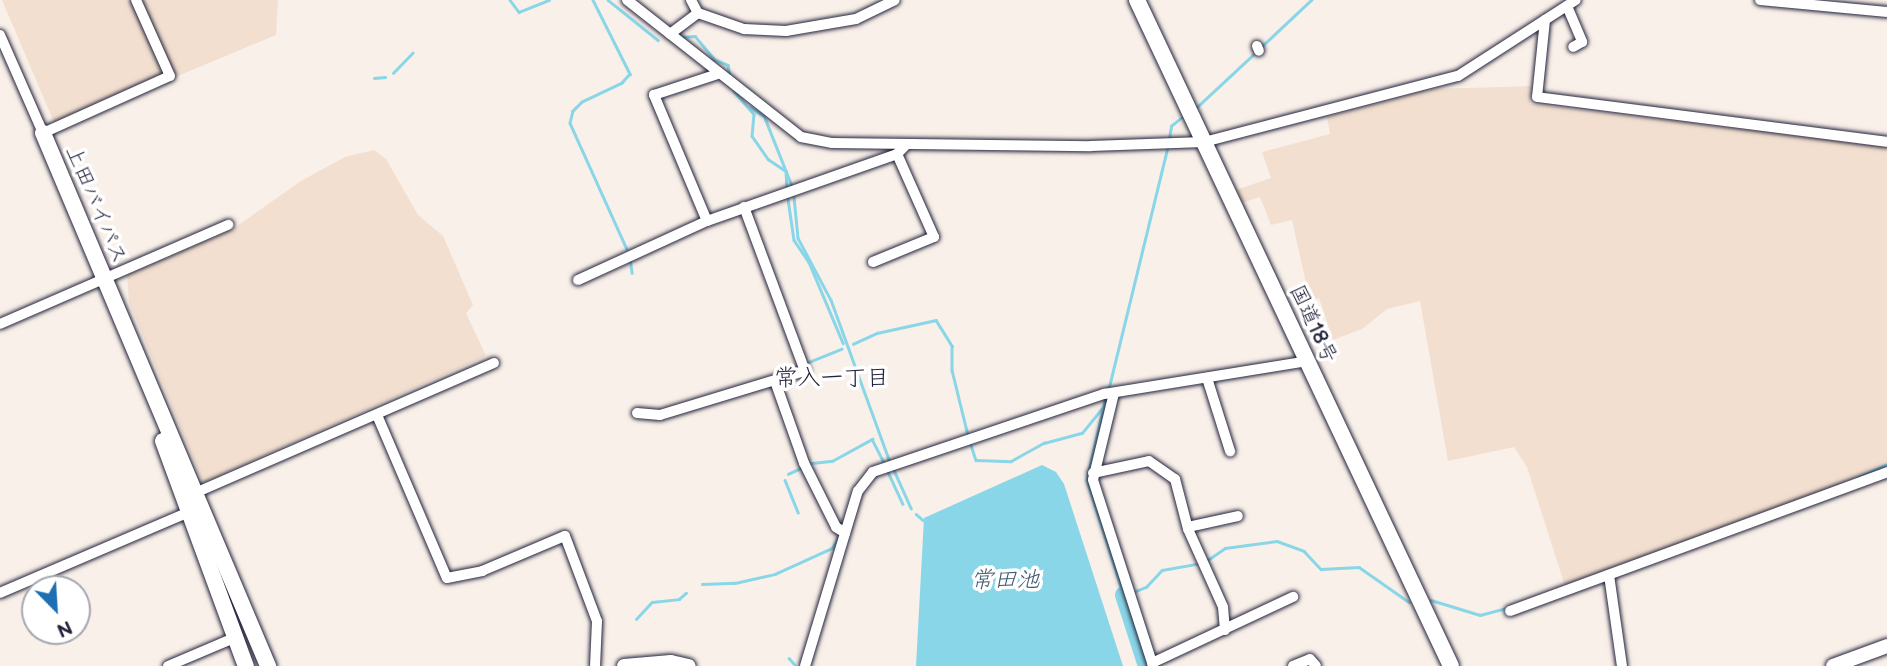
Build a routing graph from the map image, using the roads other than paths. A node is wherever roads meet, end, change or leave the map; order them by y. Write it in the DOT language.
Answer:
graph roads {
  1 [pos="136,0"];
  2 [pos="627,0"];
  3 [pos="691,0"];
  4 [pos="895,0"];
  5 [pos="1137,0"];
  6 [pos="1760,0"];
  7 [pos="1571,3"];
  8 [pos="1887,12"];
  9 [pos="698,13"];
  10 [pos="1545,20"];
  11 [pos="0,34"];
  12 [pos="670,34"];
  13 [pos="1573,47"];
  14 [pos="718,74"];
  15 [pos="43,132"];
  16 [pos="1204,142"];
  17 [pos="1887,142"];
  18 [pos="906,145"];
  19 [pos="897,154"];
  20 [pos="744,207"];
  21 [pos="707,220"];
  22 [pos="228,225"];
  23 [pos="873,262"];
  24 [pos="101,280"];
  25 [pos="578,280"];
  26 [pos="0,324"];
  27 [pos="1307,361"];
  28 [pos="494,363"];
  29 [pos="1206,378"];
  30 [pos="775,381"];
  31 [pos="1109,393"];
  32 [pos="637,413"];
  33 [pos="377,415"];
  34 [pos="1230,451"];
  35 [pos="1887,472"];
  36 [pos="1093,473"];
  37 [pos="195,492"];
  38 [pos="189,512"];
  39 [pos="1238,516"];
  40 [pos="1188,527"];
  41 [pos="845,533"];
  42 [pos="1609,575"];
  43 [pos="0,593"];
  44 [pos="1293,597"];
  45 [pos="1510,611"];
  46 [pos="1225,630"];
  47 [pos="234,638"];
  48 [pos="1887,646"];
  49 [pos="1153,664"];
  50 [pos="168,666"];
  51 [pos="246,666"];
  52 [pos="268,666"];
  53 [pos="595,666"];
  54 [pos="624,666"];
  55 [pos="689,666"];
  56 [pos="805,666"];
  57 [pos="1293,666"];
  58 [pos="1316,666"];
  59 [pos="1451,666"];
  60 [pos="1622,666"];
  61 [pos="1833,666"];
  1 -- 15 [label="street"];
  2 -- 12 [label="street"];
  3 -- 9 [label="street"];
  4 -- 9 [label="street"];
  5 -- 16 [label="highway, 国道18号"];
  6 -- 8 [label="street"];
  7 -- 10 [label="street"];
  7 -- 13 [label="street"];
  9 -- 12 [label="street"];
  10 -- 16 [label="street"];
  10 -- 17 [label="street"];
  11 -- 15 [label="street"];
  12 -- 14 [label="street"];
  14 -- 18 [label="street"];
  14 -- 21 [label="street"];
  15 -- 24 [label="highway, 上田バイパス"];
  16 -- 18 [label="street"];
  16 -- 27 [label="highway, 国道18号"];
  18 -- 19 [label="street"];
  19 -- 20 [label="street"];
  19 -- 23 [label="street"];
  20 -- 21 [label="street"];
  20 -- 30 [label="street"];
  21 -- 25 [label="street"];
  22 -- 24 [label="street"];
  24 -- 26 [label="street"];
  24 -- 37 [label="highway, 上田バイパス"];
  24 -- 38 [label="highway, 上田バイパス"];
  27 -- 29 [label="street"];
  27 -- 59 [label="highway, 国道18号"];
  28 -- 33 [label="street"];
  29 -- 31 [label="street"];
  29 -- 34 [label="street"];
  30 -- 32 [label="street"];
  30 -- 41 [label="street"];
  31 -- 36 [label="street"];
  31 -- 41 [label="street"];
  33 -- 37 [label="street"];
  33 -- 53 [label="street"];
  35 -- 42 [label="street"];
  36 -- 40 [label="street"];
  36 -- 49 [label="street"];
  37 -- 52 [label="highway, 上田バイパス"];
  38 -- 43 [label="street"];
  38 -- 47 [label="highway, 上田バイパス"];
  39 -- 40 [label="street"];
  40 -- 46 [label="street"];
  41 -- 56 [label="street"];
  42 -- 45 [label="street"];
  42 -- 60 [label="street"];
  44 -- 46 [label="street"];
  46 -- 49 [label="street"];
  47 -- 50 [label="street"];
  47 -- 51 [label="highway, 上田バイパス"];
  48 -- 61 [label="main road"];
  54 -- 55 [label="main road"];
  57 -- 58 [label="street"];
}
